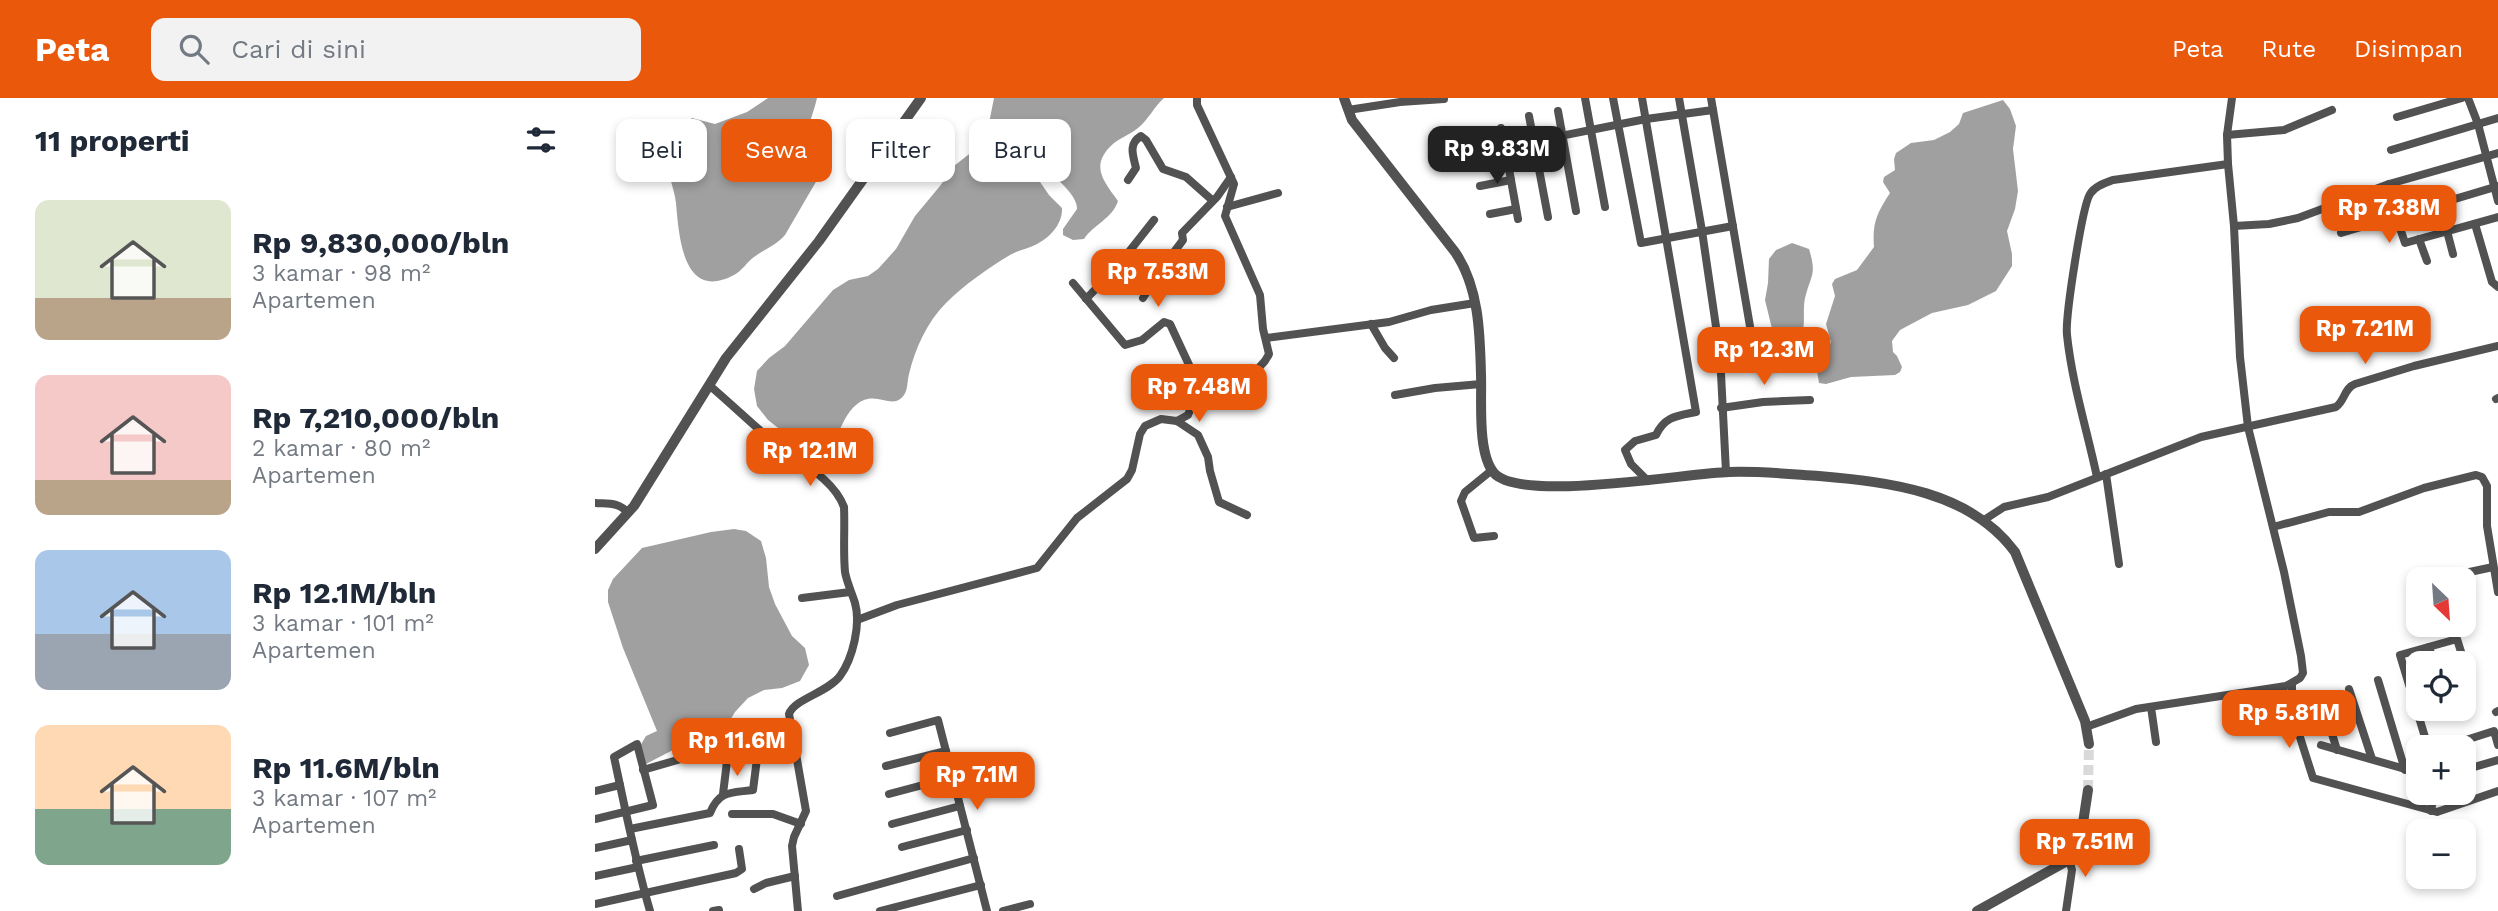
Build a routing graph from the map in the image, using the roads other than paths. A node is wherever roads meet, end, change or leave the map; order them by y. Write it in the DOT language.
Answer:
graph roads {
  1 [pos="921,98"];
  2 [pos="1197,98"];
  3 [pos="1344,98"];
  4 [pos="1585,98"];
  5 [pos="1613,98"];
  6 [pos="1642,98"];
  7 [pos="1679,98"];
  8 [pos="1711,98"];
  9 [pos="2232,98"];
  10 [pos="2462,98"];
  11 [pos="2468,98"];
  12 [pos="1444,99"];
  13 [pos="1400,100"];
  14 [pos="1348,110"];
  15 [pos="1713,110"];
  16 [pos="2333,110"];
  17 [pos="1558,111"];
  18 [pos="1682,114"];
  19 [pos="1529,116"];
  20 [pos="2397,117"];
  21 [pos="2498,118"];
  22 [pos="1646,119"];
  23 [pos="2478,124"];
  24 [pos="1619,125"];
  25 [pos="1501,128"];
  26 [pos="1591,130"];
  27 [pos="2227,135"];
  28 [pos="1562,136"];
  29 [pos="1534,141"];
  30 [pos="1505,149"];
  31 [pos="2391,150"];
  32 [pos="2498,153"];
  33 [pos="2486,156"];
  34 [pos="1475,158"];
  35 [pos="2228,164"];
  36 [pos="1231,177"];
  37 [pos="1128,180"];
  38 [pos="1511,180"];
  39 [pos="2389,184"];
  40 [pos="1480,186"];
  41 [pos="2496,187"];
  42 [pos="1278,193"];
  43 [pos="1212,200"];
  44 [pos="2498,201"];
  45 [pos="1227,207"];
  46 [pos="1605,207"];
  47 [pos="1516,209"];
  48 [pos="1576,211"];
  49 [pos="1490,214"];
  50 [pos="2397,216"];
  51 [pos="1548,217"];
  52 [pos="2498,217"];
  53 [pos="1518,219"];
  54 [pos="1154,220"];
  55 [pos="2475,224"];
  56 [pos="1733,226"];
  57 [pos="2234,226"];
  58 [pos="1702,231"];
  59 [pos="2447,231"];
  60 [pos="2341,233"];
  61 [pos="1666,238"];
  62 [pos="2419,239"];
  63 [pos="2453,254"];
  64 [pos="2427,261"];
  65 [pos="1073,284"];
  66 [pos="2498,287"];
  67 [pos="1143,298"];
  68 [pos="1086,299"];
  69 [pos="1475,303"];
  70 [pos="1371,324"];
  71 [pos="1266,338"];
  72 [pos="2498,346"];
  73 [pos="1720,354"];
  74 [pos="1394,358"];
  75 [pos="1191,369"];
  76 [pos="1481,384"];
  77 [pos="709,385"];
  78 [pos="1145,387"];
  79 [pos="1203,395"];
  80 [pos="1395,395"];
  81 [pos="1810,400"];
  82 [pos="1721,408"];
  83 [pos="1177,421"];
  84 [pos="2248,427"];
  85 [pos="1492,470"];
  86 [pos="1726,472"];
  87 [pos="2102,475"];
  88 [pos="1649,481"];
  89 [pos="595,503"];
  90 [pos="628,513"];
  91 [pos="1248,515"];
  92 [pos="1984,520"];
  93 [pos="2273,527"];
  94 [pos="1495,536"];
  95 [pos="595,549"];
  96 [pos="2119,564"];
  97 [pos="2493,567"];
  98 [pos="2476,571"];
  99 [pos="850,592"];
  100 [pos="2498,592"];
  101 [pos="803,598"];
  102 [pos="857,620"];
  103 [pos="2429,647"];
  104 [pos="2430,651"];
  105 [pos="2461,651"];
  106 [pos="2378,680"];
  107 [pos="2292,684"];
  108 [pos="2281,687"];
  109 [pos="2349,689"];
  110 [pos="2323,705"];
  111 [pos="2151,707"];
  112 [pos="2292,712"];
  113 [pos="2086,727"];
  114 [pos="890,733"];
  115 [pos="2424,735"];
  116 [pos="2476,737"];
  117 [pos="2156,741"];
  118 [pos="2089,744"];
  119 [pos="729,745"];
  120 [pos="2321,745"];
  121 [pos="2498,745"];
  122 [pos="2337,750"];
  123 [pos="946,751"];
  124 [pos="2372,759"];
  125 [pos="2498,760"];
  126 [pos="886,766"];
  127 [pos="2476,766"];
  128 [pos="643,770"];
  129 [pos="2405,770"];
  130 [pos="953,778"];
  131 [pos="620,785"];
  132 [pos="2088,790"];
  133 [pos="595,791"];
  134 [pos="2498,791"];
  135 [pos="723,794"];
  136 [pos="890,794"];
  137 [pos="2432,805"];
  138 [pos="960,806"];
  139 [pos="2431,811"];
  140 [pos="626,812"];
  141 [pos="732,814"];
  142 [pos="595,819"];
  143 [pos="801,824"];
  144 [pos="892,824"];
  145 [pos="630,829"];
  146 [pos="967,830"];
  147 [pos="632,840"];
  148 [pos="714,845"];
  149 [pos="902,847"];
  150 [pos="595,848"];
  151 [pos="739,849"];
  152 [pos="974,858"];
  153 [pos="2069,860"];
  154 [pos="637,864"];
  155 [pos="595,876"];
  156 [pos="795,876"];
  157 [pos="981,885"];
  158 [pos="754,890"];
  159 [pos="644,892"];
  160 [pos="837,896"];
  161 [pos="595,904"];
  162 [pos="1030,904"];
  163 [pos="650,911"];
  164 [pos="797,911"];
  165 [pos="880,911"];
  166 [pos="987,911"];
  167 [pos="1003,911"];
  168 [pos="1977,911"];
  169 [pos="2066,911"];
  1 -- 77 [label="street"];
  2 -- 36 [label="street"];
  3 -- 14 [label="street"];
  4 -- 26 [label="street"];
  5 -- 24 [label="street"];
  6 -- 22 [label="street"];
  7 -- 18 [label="street"];
  8 -- 15 [label="street"];
  9 -- 27 [label="street"];
  10 -- 20 [label="street"];
  11 -- 23 [label="street"];
  12 -- 13 [label="street"];
  13 -- 14 [label="street"];
  14 -- 69 [label="street"];
  15 -- 18 [label="street"];
  15 -- 56 [label="street"];
  16 -- 27 [label="street"];
  17 -- 28 [label="street"];
  18 -- 22 [label="street"];
  18 -- 58 [label="street"];
  19 -- 29 [label="street"];
  21 -- 23 [label="street"];
  22 -- 24 [label="street"];
  22 -- 61 [label="street"];
  23 -- 31 [label="street"];
  23 -- 33 [label="street"];
  24 -- 26 [label="street"];
  24 -- 61 [label="street"];
  25 -- 30 [label="street"];
  26 -- 28 [label="street"];
  26 -- 46 [label="street"];
  27 -- 35 [label="street"];
  28 -- 29 [label="street"];
  28 -- 48 [label="street"];
  29 -- 30 [label="street"];
  29 -- 51 [label="street"];
  30 -- 34 [label="street"];
  30 -- 38 [label="street"];
  32 -- 33 [label="street"];
  33 -- 39 [label="street"];
  33 -- 41 [label="street"];
  35 -- 57 [label="street"];
  35 -- 87 [label="street"];
  36 -- 43 [label="street"];
  36 -- 45 [label="street"];
  37 -- 43 [label="street"];
  38 -- 40 [label="street"];
  38 -- 47 [label="street"];
  39 -- 50 [label="street"];
  39 -- 57 [label="street"];
  41 -- 44 [label="street"];
  41 -- 50 [label="street"];
  42 -- 45 [label="street"];
  43 -- 67 [label="street"];
  45 -- 71 [label="street"];
  47 -- 49 [label="street"];
  47 -- 53 [label="street"];
  50 -- 60 [label="street"];
  50 -- 62 [label="street"];
  52 -- 55 [label="street"];
  54 -- 68 [label="street"];
  55 -- 59 [label="street"];
  55 -- 66 [label="street"];
  56 -- 58 [label="street"];
  56 -- 73 [label="street"];
  57 -- 84 [label="street"];
  58 -- 61 [label="street"];
  58 -- 73 [label="street"];
  59 -- 62 [label="street"];
  59 -- 63 [label="street"];
  61 -- 88 [label="street"];
  62 -- 64 [label="street"];
  65 -- 68 [label="street"];
  68 -- 75 [label="street"];
  69 -- 70 [label="street"];
  69 -- 76 [label="street"];
  70 -- 71 [label="street"];
  70 -- 74 [label="street"];
  71 -- 79 [label="street"];
  72 -- 84 [label="street"];
  73 -- 82 [label="street"];
  75 -- 78 [label="street"];
  75 -- 79 [label="street"];
  76 -- 80 [label="street"];
  76 -- 85 [label="street"];
  77 -- 90 [label="street"];
  77 -- 99 [label="street"];
  79 -- 83 [label="street"];
  81 -- 82 [label="street"];
  82 -- 86 [label="street"];
  83 -- 91 [label="street"];
  83 -- 102 [label="street"];
  84 -- 87 [label="street"];
  84 -- 93 [label="street"];
  85 -- 88 [label="street"];
  85 -- 94 [label="street"];
  86 -- 88 [label="street"];
  86 -- 92 [label="street"];
  87 -- 92 [label="street"];
  87 -- 96 [label="street"];
  89 -- 90 [label="street"];
  90 -- 95 [label="street"];
  92 -- 113 [label="street"];
  93 -- 97 [label="street"];
  93 -- 107 [label="street"];
  97 -- 98 [label="street"];
  97 -- 100 [label="street"];
  99 -- 101 [label="street"];
  99 -- 102 [label="street"];
  102 -- 143 [label="street"];
  103 -- 104 [label="street"];
  103 -- 105 [label="street"];
  103 -- 115 [label="street"];
  106 -- 129 [label="street"];
  107 -- 108 [label="street"];
  107 -- 112 [label="street"];
  108 -- 111 [label="street"];
  108 -- 112 [label="street"];
  109 -- 124 [label="street"];
  110 -- 122 [label="street"];
  111 -- 113 [label="street"];
  111 -- 117 [label="street"];
  112 -- 139 [label="street"];
  113 -- 118 [label="street"];
  114 -- 123 [label="street"];
  116 -- 121 [label="street"];
  119 -- 128 [label="street"];
  119 -- 135 [label="street"];
  119 -- 135 [label="street"];
  120 -- 122 [label="street"];
  122 -- 124 [label="street"];
  123 -- 126 [label="street"];
  123 -- 130 [label="street"];
  124 -- 129 [label="street"];
  125 -- 127 [label="street"];
  128 -- 131 [label="street"];
  128 -- 140 [label="street"];
  130 -- 136 [label="street"];
  130 -- 138 [label="street"];
  131 -- 133 [label="street"];
  131 -- 140 [label="street"];
  132 -- 153 [label="street"];
  134 -- 139 [label="street"];
  135 -- 145 [label="street"];
  137 -- 139 [label="street"];
  138 -- 144 [label="street"];
  138 -- 146 [label="street"];
  140 -- 142 [label="street"];
  140 -- 145 [label="street"];
  141 -- 143 [label="street"];
  143 -- 156 [label="street"];
  145 -- 147 [label="street"];
  146 -- 149 [label="street"];
  146 -- 152 [label="street"];
  147 -- 150 [label="street"];
  147 -- 154 [label="street"];
  148 -- 154 [label="street"];
  151 -- 159 [label="street"];
  152 -- 157 [label="street"];
  152 -- 160 [label="street"];
  153 -- 168 [label="street"];
  153 -- 169 [label="street"];
  154 -- 155 [label="street"];
  154 -- 159 [label="street"];
  156 -- 158 [label="street"];
  156 -- 164 [label="street"];
  157 -- 165 [label="street"];
  157 -- 166 [label="street"];
  159 -- 161 [label="street"];
  159 -- 163 [label="street"];
  162 -- 167 [label="street"];
}
